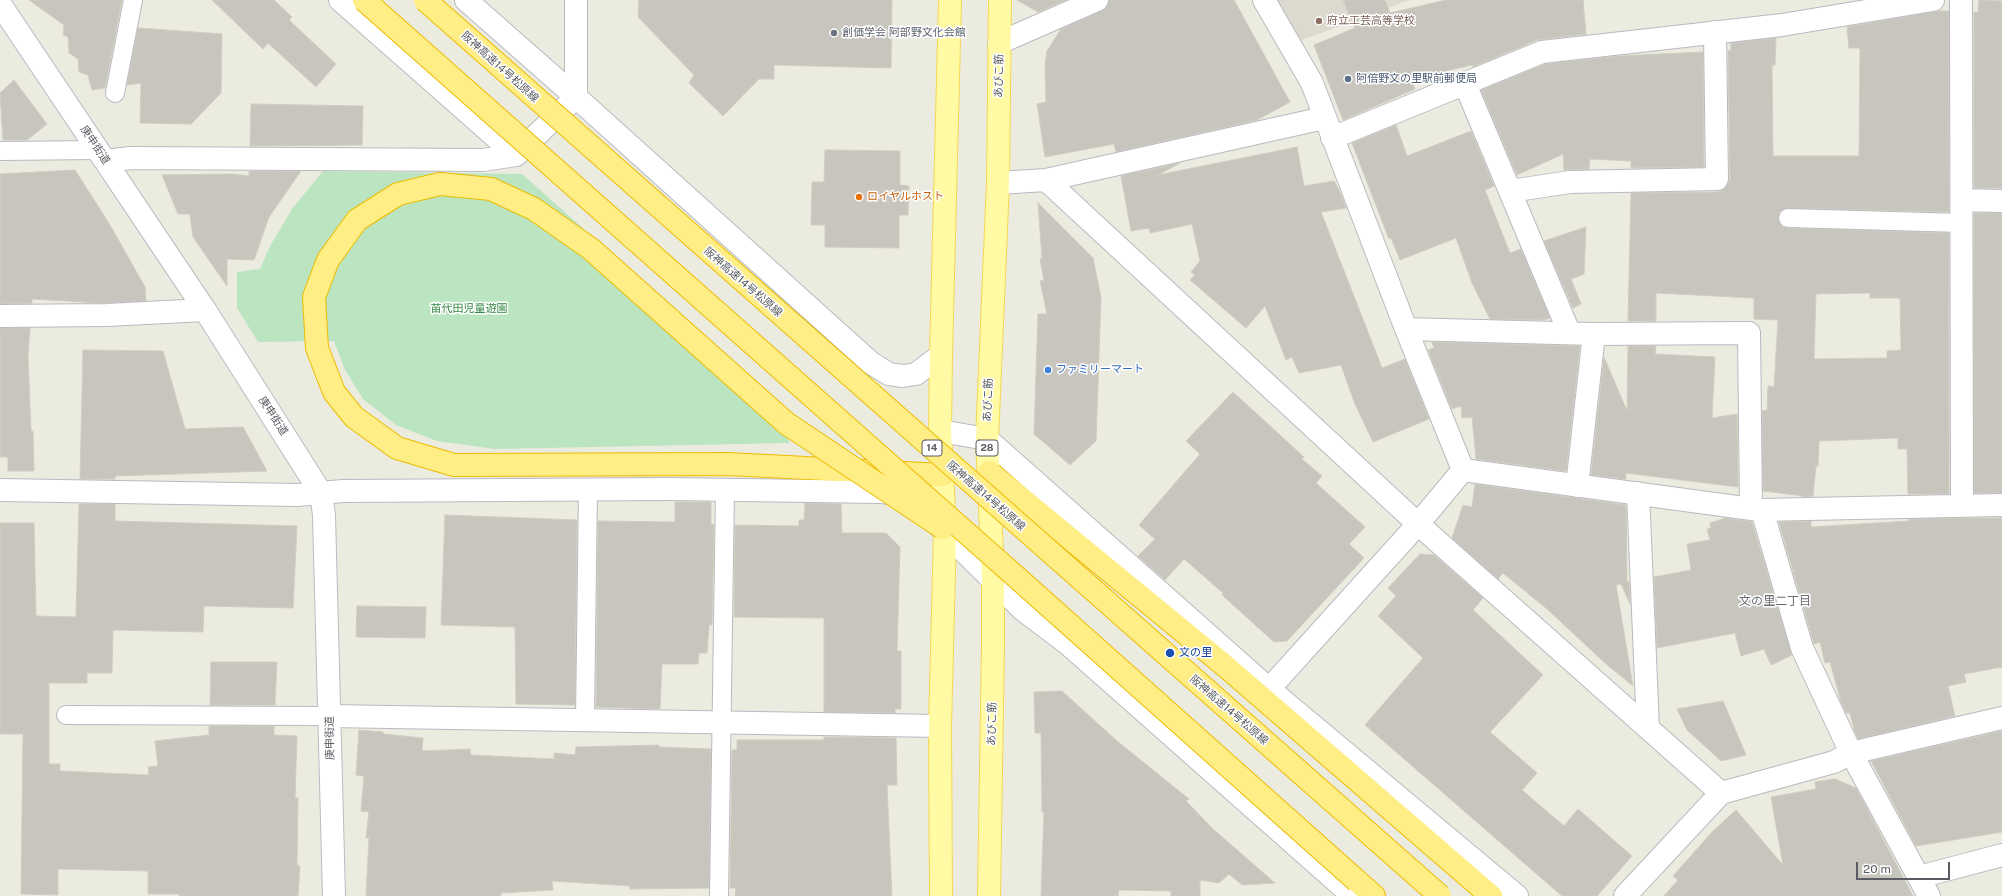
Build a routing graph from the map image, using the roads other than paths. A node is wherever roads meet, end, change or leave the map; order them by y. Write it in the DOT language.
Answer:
graph roads {
  1 [pos="133,0"];
  2 [pos="340,0"];
  3 [pos="364,0"];
  4 [pos="425,0"];
  5 [pos="466,0"];
  6 [pos="576,0"];
  7 [pos="950,0"];
  8 [pos="1000,0"];
  9 [pos="1097,0"];
  10 [pos="1264,0"];
  11 [pos="1933,0"];
  12 [pos="1961,0"];
  13 [pos="1901,3"];
  14 [pos="0,4"];
  15 [pos="1715,32"];
  16 [pos="999,43"];
  17 [pos="1465,84"];
  18 [pos="115,93"];
  19 [pos="576,97"];
  20 [pos="1328,128"];
  21 [pos="0,151"];
  22 [pos="102,155"];
  23 [pos="516,155"];
  24 [pos="1046,180"];
  25 [pos="998,183"];
  26 [pos="1510,191"];
  27 [pos="1962,200"];
  28 [pos="2002,201"];
  29 [pos="1788,218"];
  30 [pos="1962,223"];
  31 [pos="205,310"];
  32 [pos="0,316"];
  33 [pos="1406,330"];
  34 [pos="1569,332"];
  35 [pos="1594,334"];
  36 [pos="941,355"];
  37 [pos="940,431"];
  38 [pos="987,439"];
  39 [pos="1463,470"];
  40 [pos="989,472"];
  41 [pos="943,475"];
  42 [pos="1577,486"];
  43 [pos="588,489"];
  44 [pos="725,489"];
  45 [pos="0,490"];
  46 [pos="321,493"];
  47 [pos="1638,493"];
  48 [pos="1962,505"];
  49 [pos="2002,505"];
  50 [pos="1756,509"];
  51 [pos="1418,524"];
  52 [pos="944,533"];
  53 [pos="1014,575"];
  54 [pos="993,578"];
  55 [pos="1269,690"];
  56 [pos="66,715"];
  57 [pos="329,716"];
  58 [pos="2002,718"];
  59 [pos="585,719"];
  60 [pos="721,722"];
  61 [pos="940,726"];
  62 [pos="1648,728"];
  63 [pos="1851,753"];
  64 [pos="1721,793"];
  65 [pos="2002,855"];
  66 [pos="1919,877"];
  67 [pos="334,896"];
  68 [pos="719,896"];
  69 [pos="941,896"];
  70 [pos="989,896"];
  71 [pos="1353,896"];
  72 [pos="1374,896"];
  73 [pos="1440,896"];
  74 [pos="1491,896"];
  75 [pos="1517,896"];
  76 [pos="1625,896"];
  77 [pos="1929,896"];
  1 -- 18 [label="lane"];
  2 -- 23 [label="street"];
  3 -- 53 [label="highway, bridge"];
  4 -- 73 [label="highway, 阪神高速14号松原線 / 14, bridge"];
  5 -- 19 [label="street"];
  6 -- 19 [label="street"];
  7 -- 36 [label="main road"];
  8 -- 16 [label="main road, あびこ筋 / 28"];
  9 -- 16 [label="street"];
  10 -- 20 [label="street"];
  11 -- 13 [label="street"];
  12 -- 27 [label="street"];
  13 -- 15 [label="street"];
  14 -- 22 [label="street, 庚申街道"];
  15 -- 17 [label="street"];
  15 -- 26 [label="street"];
  16 -- 25 [label="main road, あびこ筋 / 28"];
  17 -- 20 [label="street"];
  17 -- 26 [label="street"];
  19 -- 23 [label="street"];
  19 -- 36 [label="street"];
  20 -- 24 [label="street"];
  20 -- 33 [label="street"];
  21 -- 22 [label="lane"];
  22 -- 23 [label="street"];
  22 -- 31 [label="street, 庚申街道"];
  24 -- 25 [label="street"];
  24 -- 51 [label="street"];
  25 -- 38 [label="main road, あびこ筋 / 28"];
  26 -- 34 [label="street"];
  27 -- 28 [label="street"];
  27 -- 30 [label="street"];
  29 -- 30 [label="lane"];
  30 -- 48 [label="street"];
  31 -- 32 [label="street"];
  31 -- 46 [label="street, 庚申街道"];
  33 -- 34 [label="street"];
  33 -- 39 [label="street"];
  34 -- 35 [label="street"];
  35 -- 42 [label="street"];
  35 -- 50 [label="street"];
  36 -- 37 [label="main road"];
  37 -- 38 [label="street"];
  37 -- 41 [label="main road"];
  38 -- 40 [label="main road, あびこ筋 / 28"];
  38 -- 55 [label="street"];
  39 -- 42 [label="street"];
  39 -- 51 [label="street"];
  40 -- 54 [label="main road, あびこ筋 / 28"];
  40 -- 74 [label="highway"];
  41 -- 52 [label="main road"];
  41 -- 53 [label="highway, bridge"];
  42 -- 47 [label="street"];
  43 -- 44 [label="street"];
  43 -- 46 [label="street"];
  43 -- 59 [label="lane"];
  44 -- 52 [label="street"];
  44 -- 60 [label="lane"];
  45 -- 46 [label="street"];
  46 -- 57 [label="street, 庚申街道"];
  47 -- 50 [label="street"];
  47 -- 62 [label="street"];
  48 -- 49 [label="street"];
  48 -- 50 [label="street"];
  50 -- 63 [label="street"];
  51 -- 55 [label="street"];
  51 -- 62 [label="street"];
  52 -- 54 [label="street"];
  52 -- 61 [label="main road"];
  53 -- 72 [label="highway, bridge"];
  54 -- 70 [label="main road, あびこ筋 / 28"];
  54 -- 71 [label="street"];
  55 -- 75 [label="street"];
  56 -- 57 [label="lane"];
  57 -- 59 [label="street"];
  57 -- 67 [label="street, 庚申街道"];
  58 -- 63 [label="street"];
  59 -- 60 [label="street"];
  60 -- 61 [label="street"];
  60 -- 68 [label="lane"];
  61 -- 69 [label="main road"];
  62 -- 64 [label="street"];
  63 -- 64 [label="street"];
  63 -- 66 [label="street"];
  64 -- 76 [label="street"];
  65 -- 66 [label="street"];
  66 -- 77 [label="street"];
}
